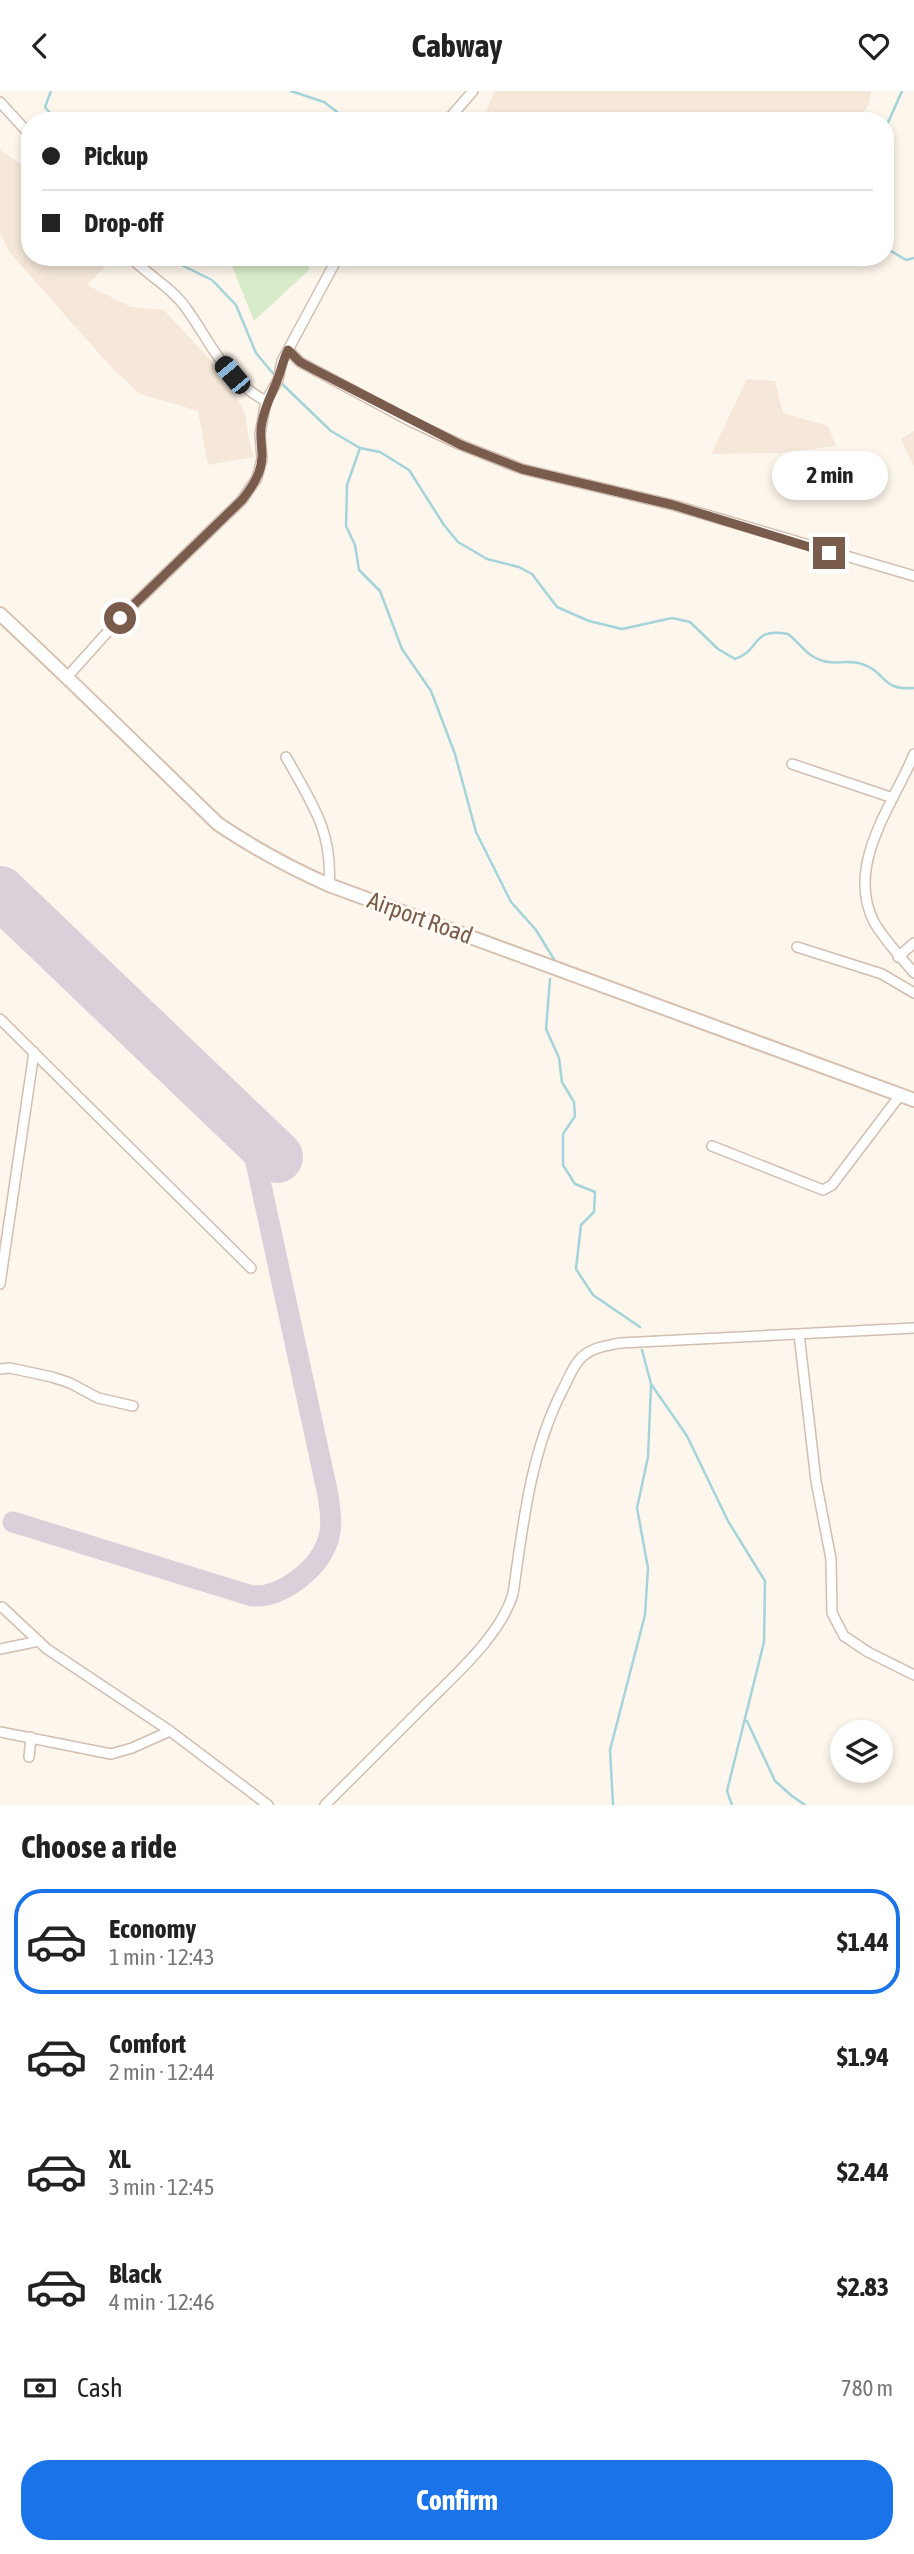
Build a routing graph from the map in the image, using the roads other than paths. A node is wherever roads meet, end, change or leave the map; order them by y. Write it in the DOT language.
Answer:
graph roads {
  1 [pos="473,91"];
  2 [pos="0,102"];
  3 [pos="455,112"];
  4 [pos="21,125"];
  5 [pos="140,266"];
  6 [pos="333,266"];
  7 [pos="288,350"];
  8 [pos="266,401"];
  9 [pos="914,576"];
  10 [pos="0,614"];
  11 [pos="68,676"];
  12 [pos="914,754"];
  13 [pos="286,757"];
  14 [pos="792,764"];
  15 [pos="893,798"];
  16 [pos="329,885"];
  17 [pos="914,943"];
  18 [pos="797,947"];
  19 [pos="898,957"];
  20 [pos="914,973"];
  21 [pos="914,993"];
  22 [pos="0,1019"];
  23 [pos="34,1052"];
  24 [pos="901,1094"];
  25 [pos="914,1100"];
  26 [pos="712,1146"];
  27 [pos="251,1268"];
  28 [pos="0,1285"];
  29 [pos="914,1328"];
  30 [pos="799,1334"];
  31 [pos="0,1369"];
  32 [pos="133,1406"];
  33 [pos="2,1607"];
  34 [pos="39,1641"];
  35 [pos="0,1649"];
  36 [pos="914,1675"];
  37 [pos="170,1731"];
  38 [pos="0,1732"];
  39 [pos="31,1737"];
  40 [pos="29,1757"];
  41 [pos="268,1805"];
  42 [pos="325,1805"];
  1 -- 3 [label="street"];
  2 -- 4 [label="street"];
  5 -- 8 [label="street"];
  6 -- 7 [label="street"];
  7 -- 8 [label="street"];
  7 -- 9 [label="street"];
  8 -- 11 [label="street"];
  10 -- 11 [label="street, Airport Road"];
  11 -- 16 [label="street, Airport Road"];
  12 -- 15 [label="street"];
  13 -- 16 [label="street"];
  14 -- 15 [label="street"];
  15 -- 19 [label="street"];
  16 -- 24 [label="street, Airport Road"];
  17 -- 19 [label="street"];
  18 -- 21 [label="street"];
  19 -- 20 [label="street"];
  22 -- 23 [label="street"];
  23 -- 27 [label="street"];
  23 -- 28 [label="street"];
  24 -- 25 [label="street, Airport Road"];
  24 -- 26 [label="street"];
  29 -- 30 [label="street"];
  30 -- 36 [label="street"];
  30 -- 42 [label="street"];
  31 -- 32 [label="street"];
  33 -- 34 [label="street"];
  34 -- 35 [label="street"];
  34 -- 37 [label="street"];
  37 -- 39 [label="street"];
  37 -- 41 [label="street"];
  38 -- 39 [label="street"];
  39 -- 40 [label="street"];
}
